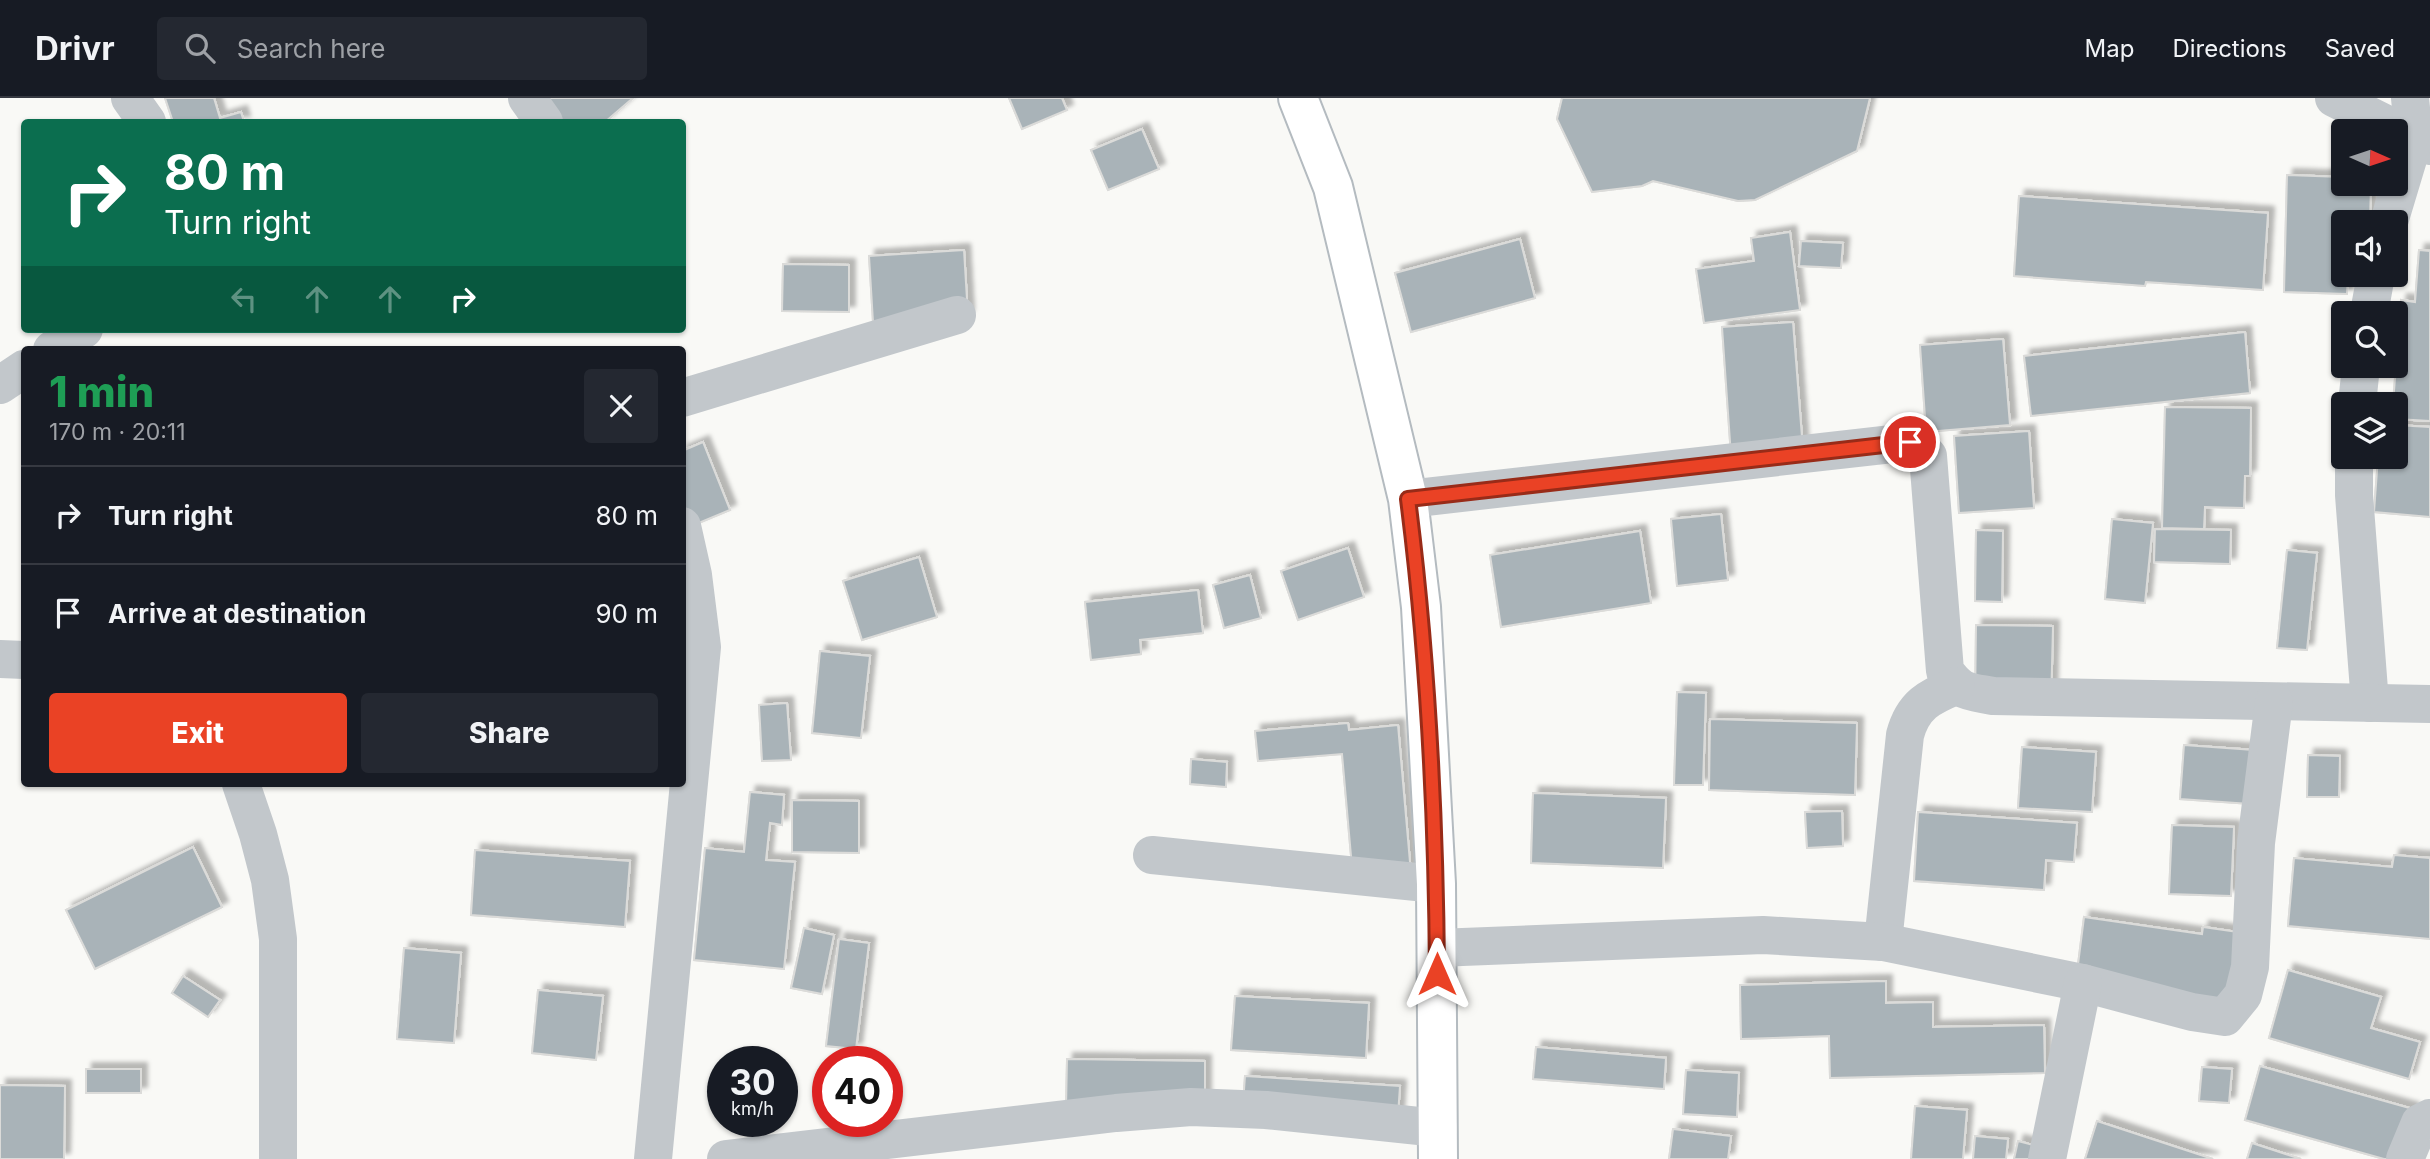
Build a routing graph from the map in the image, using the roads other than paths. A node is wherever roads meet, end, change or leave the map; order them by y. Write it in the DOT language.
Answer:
graph roads {
  1 [pos="130,98"];
  2 [pos="527,98"];
  3 [pos="1298,98"];
  4 [pos="2334,98"];
  5 [pos="2410,98"];
  6 [pos="145,119"];
  7 [pos="542,119"];
  8 [pos="2422,143"];
  9 [pos="2394,210"];
  10 [pos="957,315"];
  11 [pos="78,333"];
  12 [pos="58,346"];
  13 [pos="21,371"];
  14 [pos="0,385"];
  15 [pos="686,397"];
  16 [pos="2354,469"];
  17 [pos="1408,499"];
  18 [pos="686,544"];
  19 [pos="0,659"];
  20 [pos="21,660"];
  21 [pos="1956,686"];
  22 [pos="2274,702"];
  23 [pos="2370,703"];
  24 [pos="2430,704"];
  25 [pos="241,787"];
  26 [pos="1152,855"];
  27 [pos="1436,884"];
  28 [pos="1883,942"];
  29 [pos="1437,948"];
  30 [pos="2082,984"];
  31 [pos="2430,1118"];
  32 [pos="1438,1144"];
  33 [pos="278,1159"];
  34 [pos="653,1159"];
  35 [pos="726,1159"];
  36 [pos="2047,1159"];
  37 [pos="2404,1159"];
  1 -- 6 [label="street"];
  2 -- 7 [label="street"];
  3 -- 17 [label="street"];
  4 -- 8 [label="street"];
  5 -- 8 [label="street"];
  8 -- 9 [label="street"];
  10 -- 15 [label="street"];
  11 -- 12 [label="street"];
  13 -- 14 [label="street"];
  16 -- 23 [label="street"];
  17 -- 21 [label="street"];
  17 -- 27 [label="street"];
  18 -- 34 [label="street"];
  19 -- 20 [label="street"];
  21 -- 22 [label="street"];
  21 -- 28 [label="street"];
  22 -- 23 [label="street"];
  22 -- 30 [label="street"];
  23 -- 24 [label="street"];
  25 -- 33 [label="street"];
  26 -- 27 [label="street"];
  27 -- 29 [label="street"];
  28 -- 29 [label="street"];
  28 -- 30 [label="street"];
  29 -- 32 [label="street"];
  30 -- 36 [label="street"];
  31 -- 37 [label="street"];
  32 -- 35 [label="street"];
}
